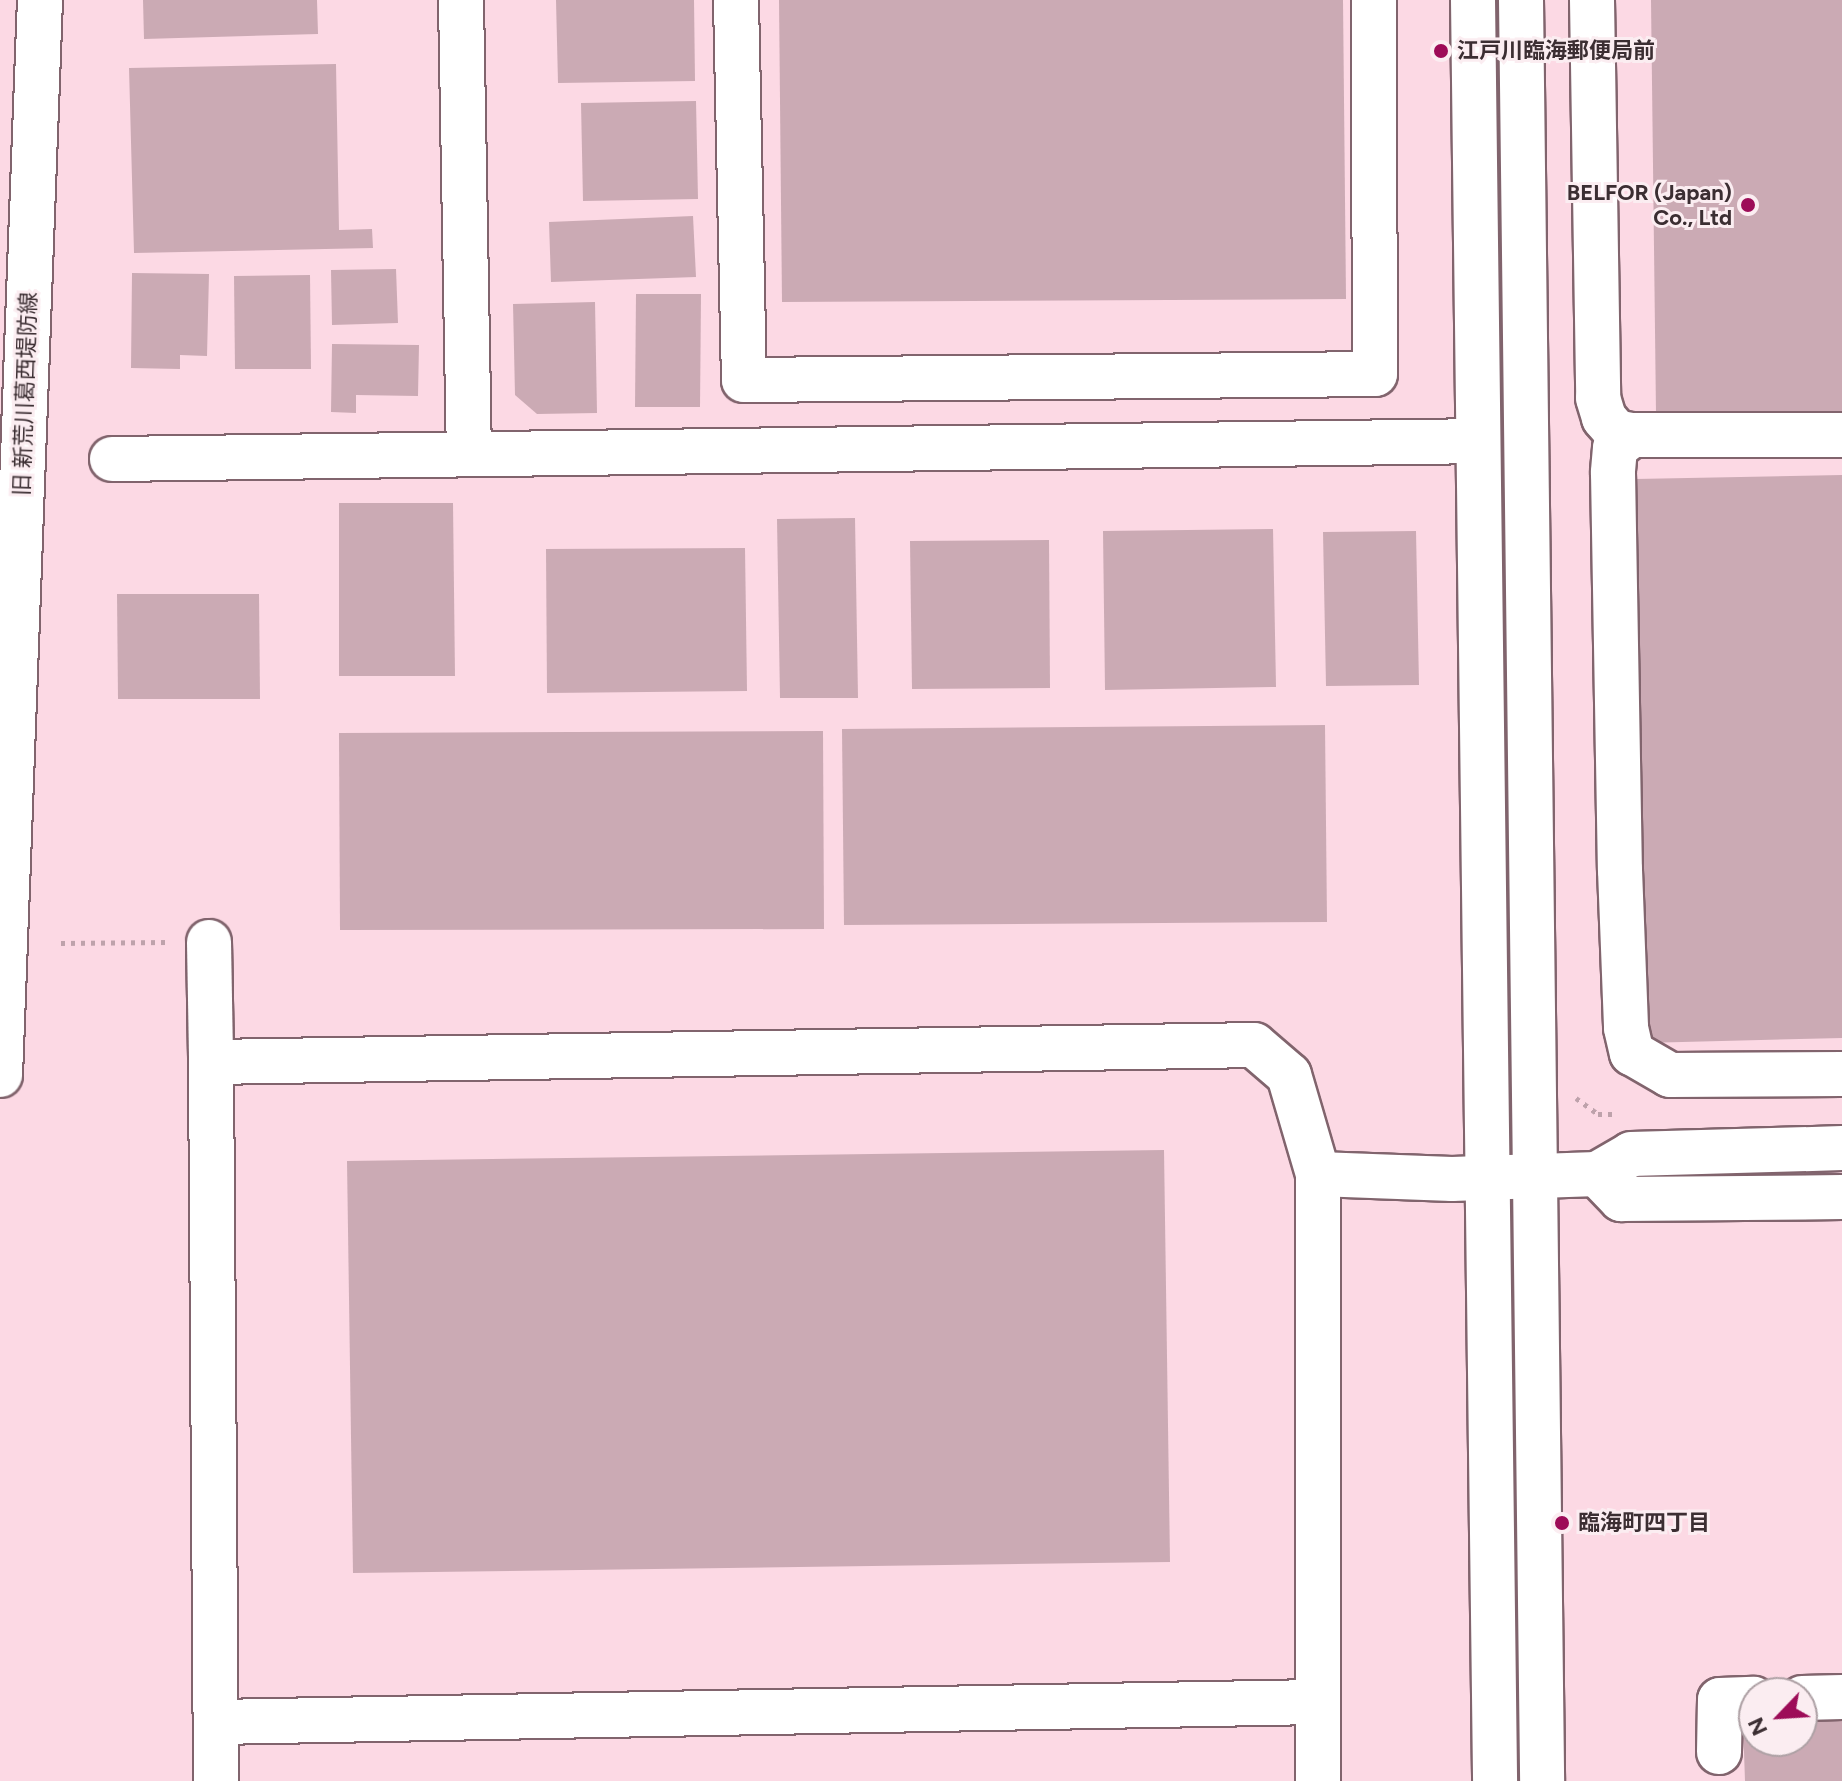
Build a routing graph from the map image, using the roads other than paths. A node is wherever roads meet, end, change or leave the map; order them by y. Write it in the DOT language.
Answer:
graph roads {
  1 [pos="40,0"];
  2 [pos="461,0"];
  3 [pos="736,0"];
  4 [pos="1374,0"];
  5 [pos="1473,0"];
  6 [pos="1521,0"];
  7 [pos="1592,0"];
  8 [pos="1632,435"];
  9 [pos="1842,435"];
  10 [pos="1478,441"];
  11 [pos="469,454"];
  12 [pos="112,459"];
  13 [pos="10,522"];
  14 [pos="209,942"];
  15 [pos="211,1062"];
  16 [pos="1842,1074"];
  17 [pos="0,1075"];
  18 [pos="1842,1148"];
  19 [pos="1318,1174"];
  20 [pos="1597,1174"];
  21 [pos="1536,1175"];
  22 [pos="1488,1178"];
  23 [pos="1842,1197"];
  24 [pos="1842,1697"];
  25 [pos="1818,1698"];
  26 [pos="1738,1699"];
  27 [pos="1316,1702"];
  28 [pos="216,1722"];
  29 [pos="1719,1752"];
  30 [pos="216,1781"];
  31 [pos="1318,1781"];
  32 [pos="1495,1781"];
  33 [pos="1542,1781"];
  1 -- 13 [label="street, 旧 新荒川葛西堤防線"];
  2 -- 11 [label="street"];
  3 -- 4 [label="street"];
  5 -- 10 [label="street"];
  6 -- 21 [label="street"];
  7 -- 8 [label="street"];
  8 -- 9 [label="street"];
  8 -- 16 [label="street"];
  10 -- 11 [label="street"];
  10 -- 22 [label="street"];
  11 -- 12 [label="street"];
  13 -- 17 [label="street, 旧 新荒川葛西堤防線"];
  14 -- 15 [label="street"];
  15 -- 19 [label="street"];
  15 -- 28 [label="street"];
  18 -- 20 [label="street"];
  19 -- 22 [label="street"];
  19 -- 27 [label="street"];
  20 -- 21 [label="street"];
  20 -- 23 [label="street"];
  21 -- 22 [label="street"];
  21 -- 33 [label="street"];
  22 -- 32 [label="street"];
  24 -- 25 [label="street"];
  26 -- 29 [label="street"];
  27 -- 28 [label="street"];
  27 -- 31 [label="street"];
  28 -- 30 [label="street"];
}
